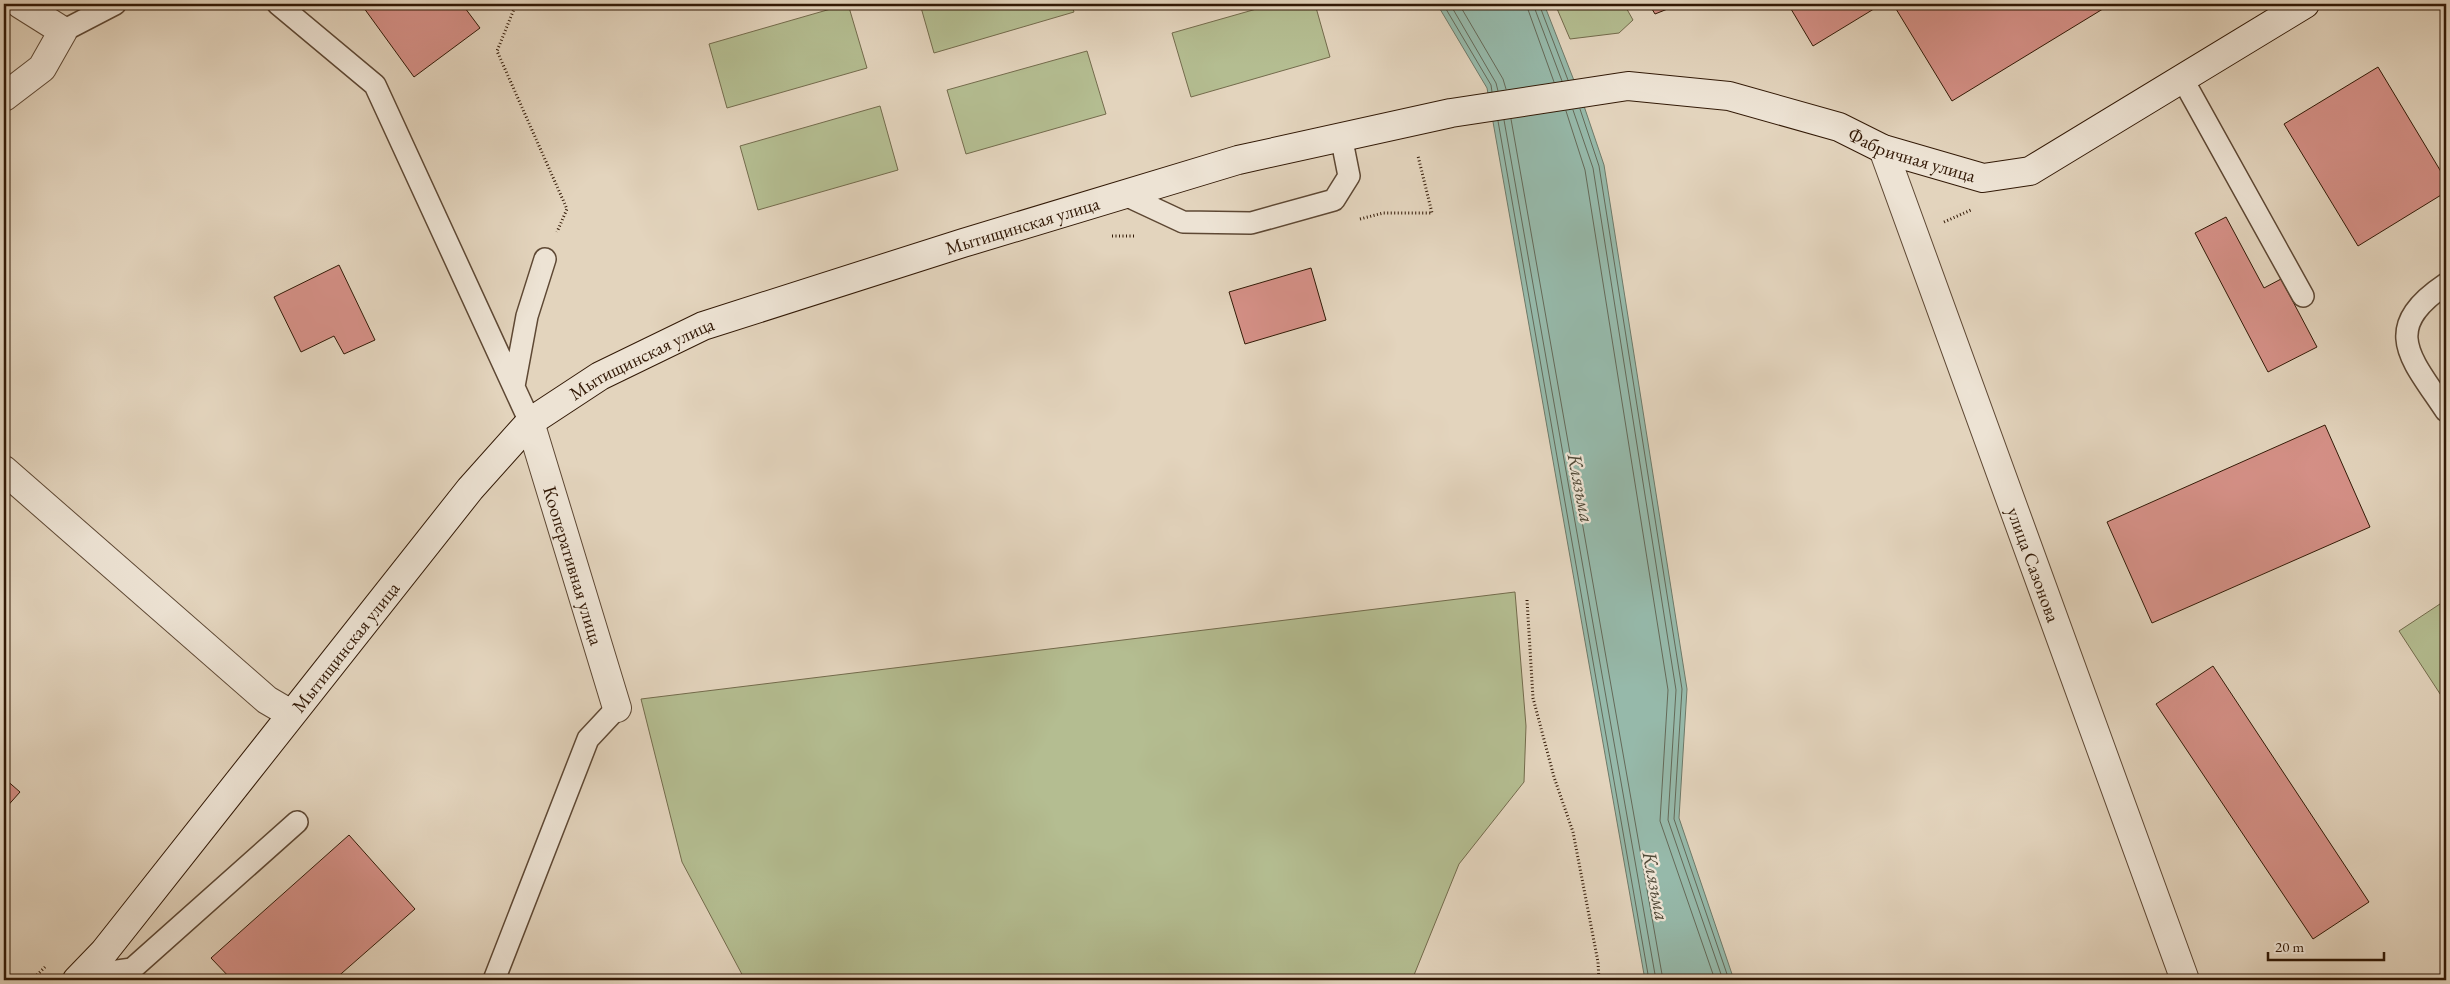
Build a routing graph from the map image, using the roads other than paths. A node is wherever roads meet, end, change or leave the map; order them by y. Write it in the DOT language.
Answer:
graph roads {
  1 [pos="20,4"];
  2 [pos="114,4"];
  3 [pos="278,4"];
  4 [pos="2304,4"];
  5 [pos="63,31"];
  6 [pos="2182,78"];
  7 [pos="4,97"];
  8 [pos="1451,113"];
  9 [pos="1341,136"];
  10 [pos="1883,149"];
  11 [pos="1124,194"];
  12 [pos="545,260"];
  13 [pos="2446,284"];
  14 [pos="2303,296"];
  15 [pos="514,386"];
  16 [pos="2446,411"];
  17 [pos="530,422"];
  18 [pos="4,470"];
  19 [pos="617,708"];
  20 [pos="292,714"];
  21 [pos="297,822"];
  22 [pos="79,978"];
  23 [pos="494,980"];
  24 [pos="2185,980"];
  1 -- 5 [label="street"];
  2 -- 5 [label="lane"];
  3 -- 15 [label="lane"];
  4 -- 6 [label="street, Фабричная улица"];
  5 -- 7 [label="street"];
  6 -- 10 [label="street, Фабричная улица"];
  6 -- 14 [label="lane"];
  8 -- 9 [label="street, Мытищинская улица"];
  8 -- 10 [label="street, Фабричная улица"];
  9 -- 11 [label="street, Мытищинская улица"];
  9 -- 11 [label="lane"];
  10 -- 24 [label="street, улица Сазонова"];
  11 -- 17 [label="street, Мытищинская улица"];
  12 -- 15 [label="lane"];
  13 -- 16 [label="lane"];
  15 -- 17 [label="lane"];
  17 -- 19 [label="street, Кооперативная улица"];
  17 -- 20 [label="street, Мытищинская улица"];
  18 -- 20 [label="street"];
  19 -- 23 [label="lane"];
  20 -- 22 [label="street, Мытищинская улица"];
  21 -- 22 [label="lane"];
}
